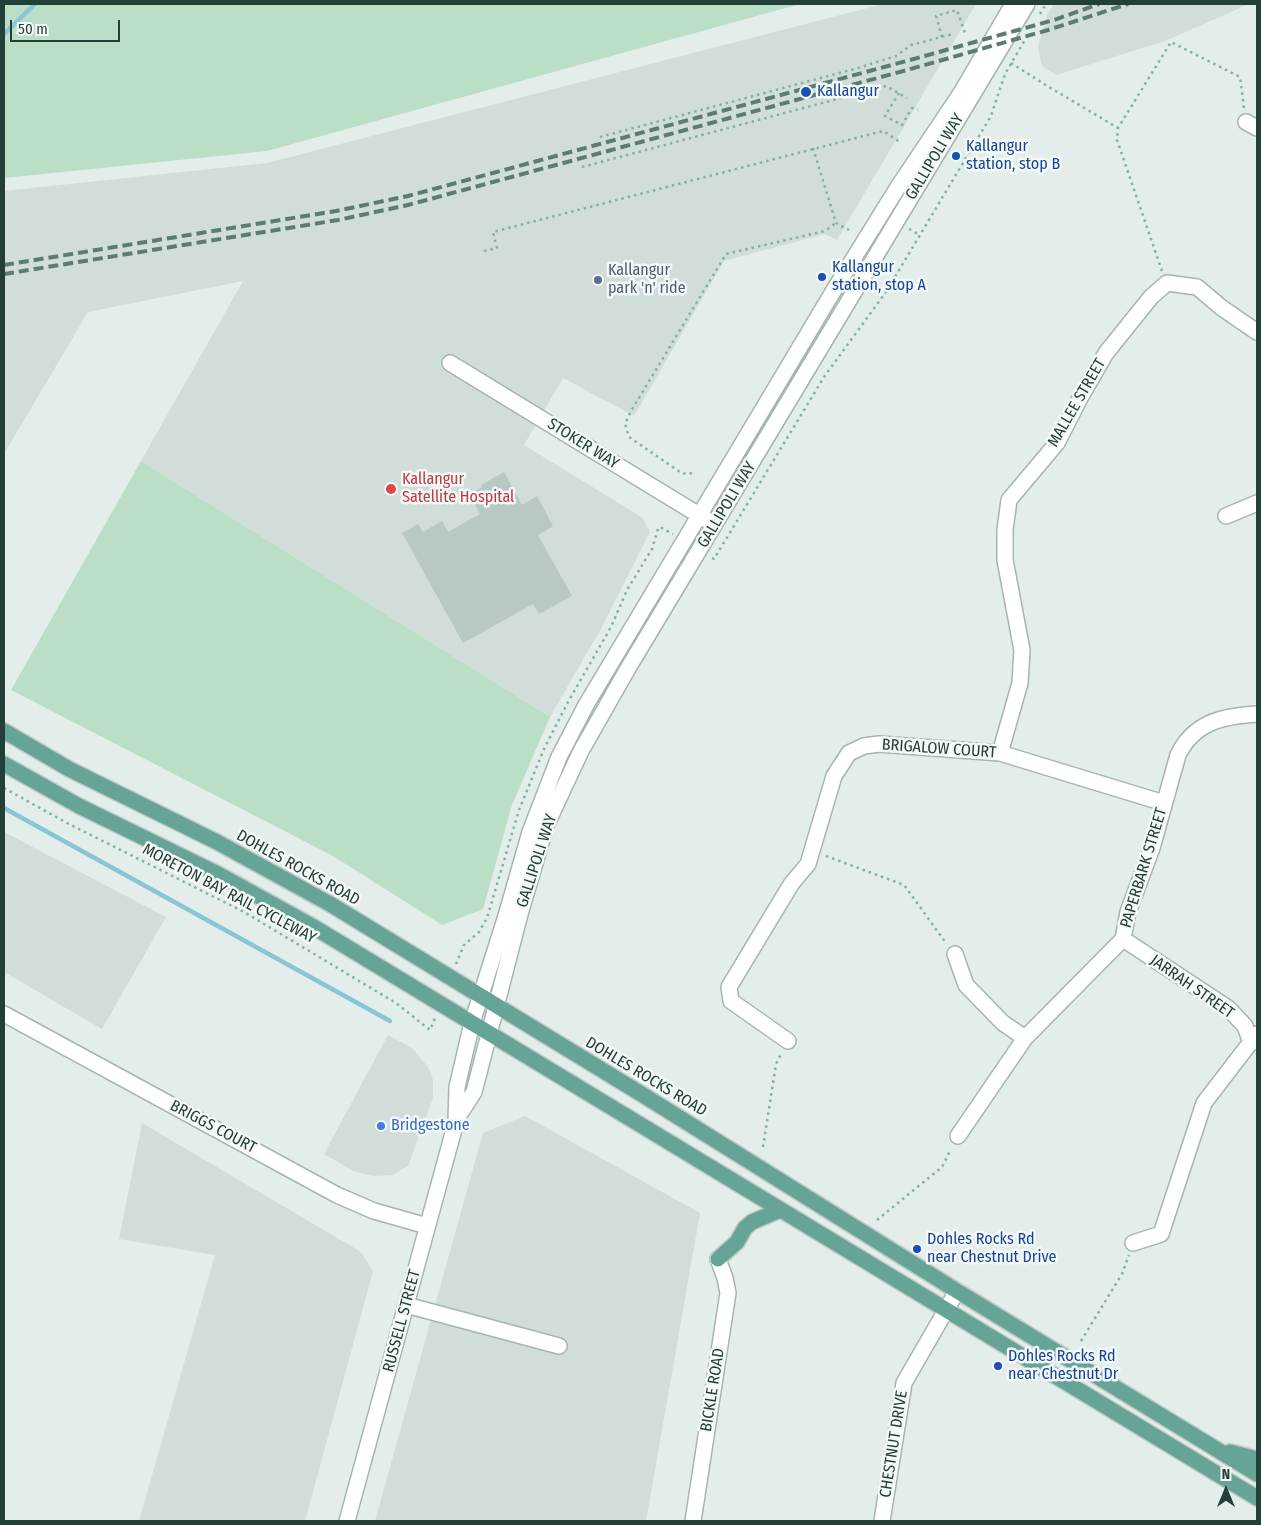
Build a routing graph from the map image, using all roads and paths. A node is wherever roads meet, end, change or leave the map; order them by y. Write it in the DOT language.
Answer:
graph roads {
  1 [pos="1013,4"];
  2 [pos="1027,4"];
  3 [pos="1046,4"];
  4 [pos="1036,20"];
  5 [pos="965,33"];
  6 [pos="953,34"];
  7 [pos="1027,36"];
  8 [pos="942,37"];
  9 [pos="1011,62"];
  10 [pos="899,93"];
  11 [pos="907,98"];
  12 [pos="918,110"];
  13 [pos="1252,125"];
  14 [pos="1118,128"];
  15 [pos="600,137"];
  16 [pos="900,142"];
  17 [pos="813,148"];
  18 [pos="582,167"];
  19 [pos="836,224"];
  20 [pos="904,226"];
  21 [pos="849,230"];
  22 [pos="920,236"];
  23 [pos="484,251"];
  24 [pos="1167,283"];
  25 [pos="1257,332"];
  26 [pos="450,363"];
  27 [pos="692,474"];
  28 [pos="1257,503"];
  29 [pos="699,515"];
  30 [pos="1226,516"];
  31 [pos="715,524"];
  32 [pos="707,555"];
  33 [pos="1257,714"];
  34 [pos="4,732"];
  35 [pos="1000,753"];
  36 [pos="4,764"];
  37 [pos="4,788"];
  38 [pos="1164,803"];
  39 [pos="812,851"];
  40 [pos="1123,939"];
  41 [pos="955,954"];
  42 [pos="480,996"];
  43 [pos="496,1005"];
  44 [pos="4,1014"];
  45 [pos="472,1023"];
  46 [pos="433,1024"];
  47 [pos="490,1034"];
  48 [pos="1025,1038"];
  49 [pos="1254,1038"];
  50 [pos="788,1041"];
  51 [pos="456,1122"];
  52 [pos="958,1136"];
  53 [pos="763,1147"];
  54 [pos="780,1210"];
  55 [pos="877,1220"];
  56 [pos="427,1226"];
  57 [pos="1133,1243"];
  58 [pos="718,1259"];
  59 [pos="957,1291"];
  60 [pos="406,1305"];
  61 [pos="945,1310"];
  62 [pos="1081,1341"];
  63 [pos="559,1346"];
  64 [pos="1212,1446"];
  65 [pos="1257,1459"];
  66 [pos="1257,1474"];
  67 [pos="1257,1498"];
  68 [pos="347,1521"];
  69 [pos="693,1521"];
  70 [pos="882,1521"];
  1 -- 29 [label="street, GALLIPOLI WAY"];
  2 -- 31 [label="street, GALLIPOLI WAY"];
  3 -- 4 [label="path"];
  5 -- 8 [label="path"];
  6 -- 8 [label="path"];
  7 -- 9 [label="path"];
  8 -- 15 [label="path"];
  9 -- 14 [label="path"];
  9 -- 22 [label="path"];
  10 -- 11 [label="path"];
  10 -- 12 [label="path"];
  10 -- 18 [label="path"];
  13 -- 14 [label="path"];
  14 -- 24 [label="path"];
  16 -- 17 [label="path"];
  17 -- 19 [label="path"];
  17 -- 23 [label="path"];
  19 -- 21 [label="path"];
  19 -- 27 [label="path"];
  20 -- 22 [label="path"];
  22 -- 32 [label="path"];
  24 -- 25 [label="street"];
  24 -- 35 [label="street, MALLEE STREET"];
  26 -- 29 [label="street, STOKER WAY"];
  28 -- 30 [label="street"];
  29 -- 31 [label="street, STOKER WAY"];
  29 -- 42 [label="street, GALLIPOLI WAY"];
  31 -- 43 [label="street, GALLIPOLI WAY"];
  33 -- 38 [label="street, PAPERBARK STREET"];
  34 -- 42 [label="main road, DOHLES ROCKS ROAD"];
  35 -- 38 [label="street, BRIGALOW COURT"];
  35 -- 39 [label="street, BRIGALOW COURT"];
  36 -- 45 [label="main road"];
  37 -- 46 [label="path, MORETON BAY RAIL CYCLEWAY"];
  38 -- 40 [label="street, PAPERBARK STREET"];
  39 -- 41 [label="path"];
  39 -- 50 [label="street, BRIGALOW COURT"];
  40 -- 48 [label="street, PAPERBARK STREET"];
  40 -- 49 [label="street, JARRAH STREET"];
  41 -- 48 [label="street"];
  42 -- 43 [label="main road, DOHLES ROCKS ROAD"];
  42 -- 45 [label="street, GALLIPOLI WAY"];
  43 -- 47 [label="street, GALLIPOLI WAY"];
  43 -- 59 [label="main road, DOHLES ROCKS ROAD"];
  44 -- 56 [label="street, BRIGGS COURT"];
  45 -- 47 [label="main road"];
  45 -- 51 [label="street, RUSSELL STREET"];
  47 -- 51 [label="street, RUSSELL STREET"];
  47 -- 54 [label="main road"];
  48 -- 52 [label="street, PAPERBARK STREET"];
  49 -- 57 [label="street"];
  50 -- 53 [label="path"];
  51 -- 56 [label="street, RUSSELL STREET"];
  52 -- 55 [label="path"];
  54 -- 58 [label="main road"];
  54 -- 61 [label="main road"];
  56 -- 60 [label="street, RUSSELL STREET"];
  57 -- 62 [label="path"];
  58 -- 69 [label="street, BICKLE ROAD"];
  59 -- 61 [label="street, CHESTNUT DRIVE"];
  59 -- 64 [label="main road, DOHLES ROCKS ROAD"];
  60 -- 63 [label="street"];
  60 -- 68 [label="street, RUSSELL STREET"];
  61 -- 67 [label="main road"];
  61 -- 70 [label="street, CHESTNUT DRIVE"];
  64 -- 65 [label="main road"];
  64 -- 66 [label="main road, DOHLES ROCKS ROAD"];
}
